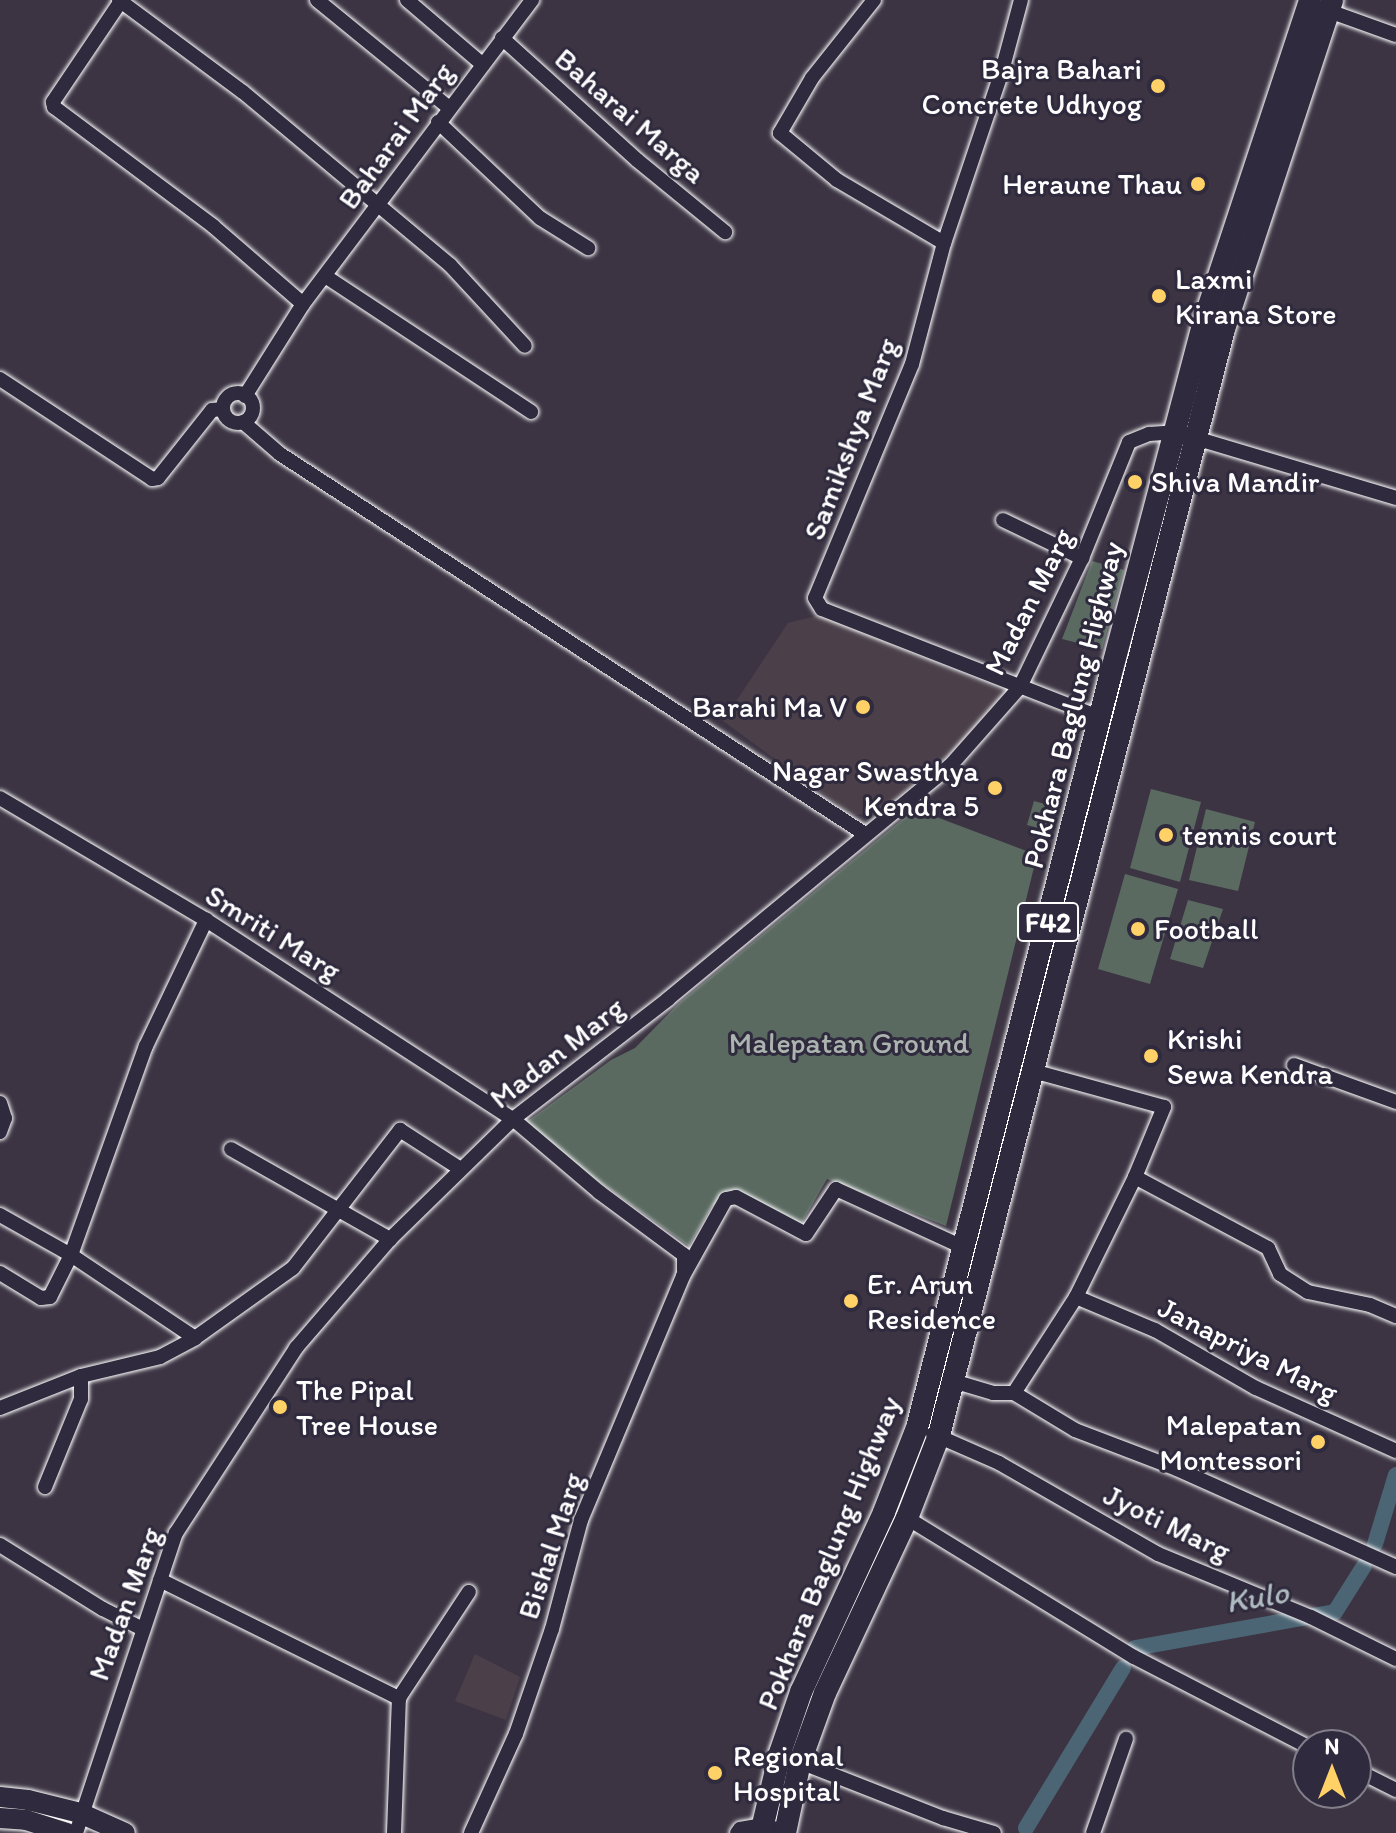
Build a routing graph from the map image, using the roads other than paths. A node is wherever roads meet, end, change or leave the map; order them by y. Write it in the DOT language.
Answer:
graph roads {
  1 [pos="120,0"];
  2 [pos="317,0"];
  3 [pos="407,0"];
  4 [pos="532,0"];
  5 [pos="874,0"];
  6 [pos="1021,0"];
  7 [pos="1324,4"];
  8 [pos="1396,35"];
  9 [pos="502,38"];
  10 [pos="482,64"];
  11 [pos="448,107"];
  12 [pos="438,122"];
  13 [pos="378,206"];
  14 [pos="725,232"];
  15 [pos="944,243"];
  16 [pos="588,248"];
  17 [pos="325,276"];
  18 [pos="303,304"];
  19 [pos="525,346"];
  20 [pos="0,379"];
  21 [pos="245,396"];
  22 [pos="223,409"];
  23 [pos="531,412"];
  24 [pos="243,422"];
  25 [pos="1186,435"];
  26 [pos="1396,498"];
  27 [pos="1003,520"];
  28 [pos="1082,558"];
  29 [pos="1020,687"];
  30 [pos="1099,717"];
  31 [pos="0,798"];
  32 [pos="865,834"];
  33 [pos="206,920"];
  34 [pos="1294,1065"];
  35 [pos="1033,1071"];
  36 [pos="1396,1102"];
  37 [pos="0,1103"];
  38 [pos="513,1119"];
  39 [pos="0,1132"];
  40 [pos="231,1149"];
  41 [pos="459,1168"];
  42 [pos="1135,1177"];
  43 [pos="337,1210"];
  44 [pos="0,1215"];
  45 [pos="390,1239"];
  46 [pos="965,1248"];
  47 [pos="71,1255"];
  48 [pos="0,1273"];
  49 [pos="683,1276"];
  50 [pos="1076,1297"];
  51 [pos="1396,1316"];
  52 [pos="195,1338"];
  53 [pos="81,1376"];
  54 [pos="953,1381"];
  55 [pos="1014,1393"];
  56 [pos="0,1408"];
  57 [pos="928,1432"];
  58 [pos="1396,1451"];
  59 [pos="45,1487"];
  60 [pos="907,1518"];
  61 [pos="0,1545"];
  62 [pos="1396,1567"];
  63 [pos="160,1580"];
  64 [pos="469,1592"];
  65 [pos="143,1629"];
  66 [pos="1396,1659"];
  67 [pos="399,1698"];
  68 [pos="1126,1739"];
  69 [pos="1292,1739"];
  70 [pos="800,1762"];
  71 [pos="1372,1778"];
  72 [pos="1396,1790"];
  73 [pos="0,1797"];
  74 [pos="0,1818"];
  75 [pos="78,1823"];
  76 [pos="761,1829"];
  77 [pos="785,1832"];
  78 [pos="67,1833"];
  79 [pos="125,1833"];
  80 [pos="394,1833"];
  81 [pos="471,1833"];
  82 [pos="737,1833"];
  83 [pos="994,1833"];
  84 [pos="1093,1833"];
  1 -- 13 [label="street"];
  1 -- 18 [label="street"];
  2 -- 11 [label="street"];
  3 -- 10 [label="street"];
  4 -- 9 [label="street, Baharai Marg"];
  5 -- 15 [label="street"];
  6 -- 15 [label="street, Samikshya Marg"];
  7 -- 8 [label="street"];
  7 -- 25 [label="highway, Pokhara Baglung Highway / F42"];
  9 -- 10 [label="street, Baharai Marg"];
  9 -- 14 [label="street, Baharai Marga"];
  10 -- 11 [label="street, Baharai Marg"];
  11 -- 12 [label="street, Baharai Marg"];
  12 -- 13 [label="street, Baharai Marg"];
  12 -- 16 [label="street"];
  13 -- 17 [label="street, Baharai Marg"];
  13 -- 19 [label="street"];
  15 -- 29 [label="street, Samikshya Marg"];
  17 -- 18 [label="street, Baharai Marg"];
  17 -- 23 [label="street"];
  18 -- 21 [label="street, Baharai Marg"];
  20 -- 22 [label="street"];
  21 -- 22 [label="street"];
  21 -- 24 [label="street"];
  22 -- 24 [label="street"];
  24 -- 32 [label="street"];
  25 -- 26 [label="street"];
  25 -- 28 [label="street, Madan Marg"];
  25 -- 30 [label="highway, Pokhara Baglung Highway / F42"];
  25 -- 35 [label="highway, Pokhara Baglung Highway / F42"];
  27 -- 28 [label="street"];
  28 -- 29 [label="street, Madan Marg"];
  29 -- 30 [label="street, Samikshya Marg"];
  29 -- 32 [label="street, Madan Marg"];
  30 -- 46 [label="highway, Pokhara Baglung Highway / F42"];
  31 -- 33 [label="street, Smriti Marg"];
  32 -- 38 [label="street, Madan Marg"];
  33 -- 38 [label="street, Smriti Marg"];
  33 -- 47 [label="street"];
  34 -- 36 [label="street"];
  35 -- 42 [label="street"];
  35 -- 54 [label="highway, Pokhara Baglung Highway / F42"];
  37 -- 39 [label="street"];
  38 -- 41 [label="street, Madan Marg"];
  38 -- 49 [label="street, Smriti Marg"];
  40 -- 43 [label="street"];
  41 -- 43 [label="street"];
  41 -- 45 [label="street, Madan Marg"];
  42 -- 50 [label="street"];
  42 -- 51 [label="street"];
  43 -- 45 [label="street"];
  43 -- 52 [label="street"];
  44 -- 47 [label="street"];
  45 -- 63 [label="street, Madan Marg"];
  46 -- 49 [label="street, Bishal Marg"];
  46 -- 57 [label="highway, Pokhara Baglung Highway / F42"];
  47 -- 48 [label="street"];
  47 -- 52 [label="street"];
  49 -- 81 [label="street, Bishal Marg"];
  50 -- 55 [label="street"];
  50 -- 58 [label="street, Janapriya Marg"];
  52 -- 53 [label="street"];
  53 -- 56 [label="street"];
  53 -- 59 [label="street"];
  54 -- 55 [label="street"];
  54 -- 57 [label="highway, Pokhara Baglung Highway / F42"];
  55 -- 62 [label="street"];
  57 -- 60 [label="highway, Pokhara Baglung Highway / F42"];
  57 -- 66 [label="street, Jyoti Marg"];
  57 -- 76 [label="highway, Pokhara Baglung Highway / F42"];
  60 -- 69 [label="street"];
  60 -- 70 [label="highway, Pokhara Baglung Highway / F42"];
  61 -- 65 [label="street"];
  63 -- 65 [label="street, Madan Marg"];
  63 -- 67 [label="street"];
  64 -- 67 [label="street"];
  65 -- 75 [label="street, Madan Marg"];
  67 -- 80 [label="street"];
  68 -- 84 [label="street"];
  70 -- 77 [label="highway, Pokhara Baglung Highway / F42"];
  70 -- 83 [label="street"];
  71 -- 72 [label="street"];
  73 -- 75 [label="main road"];
  74 -- 78 [label="main road"];
  75 -- 79 [label="main road"];
  76 -- 77 [label="street"];
  76 -- 82 [label="street"];
}
